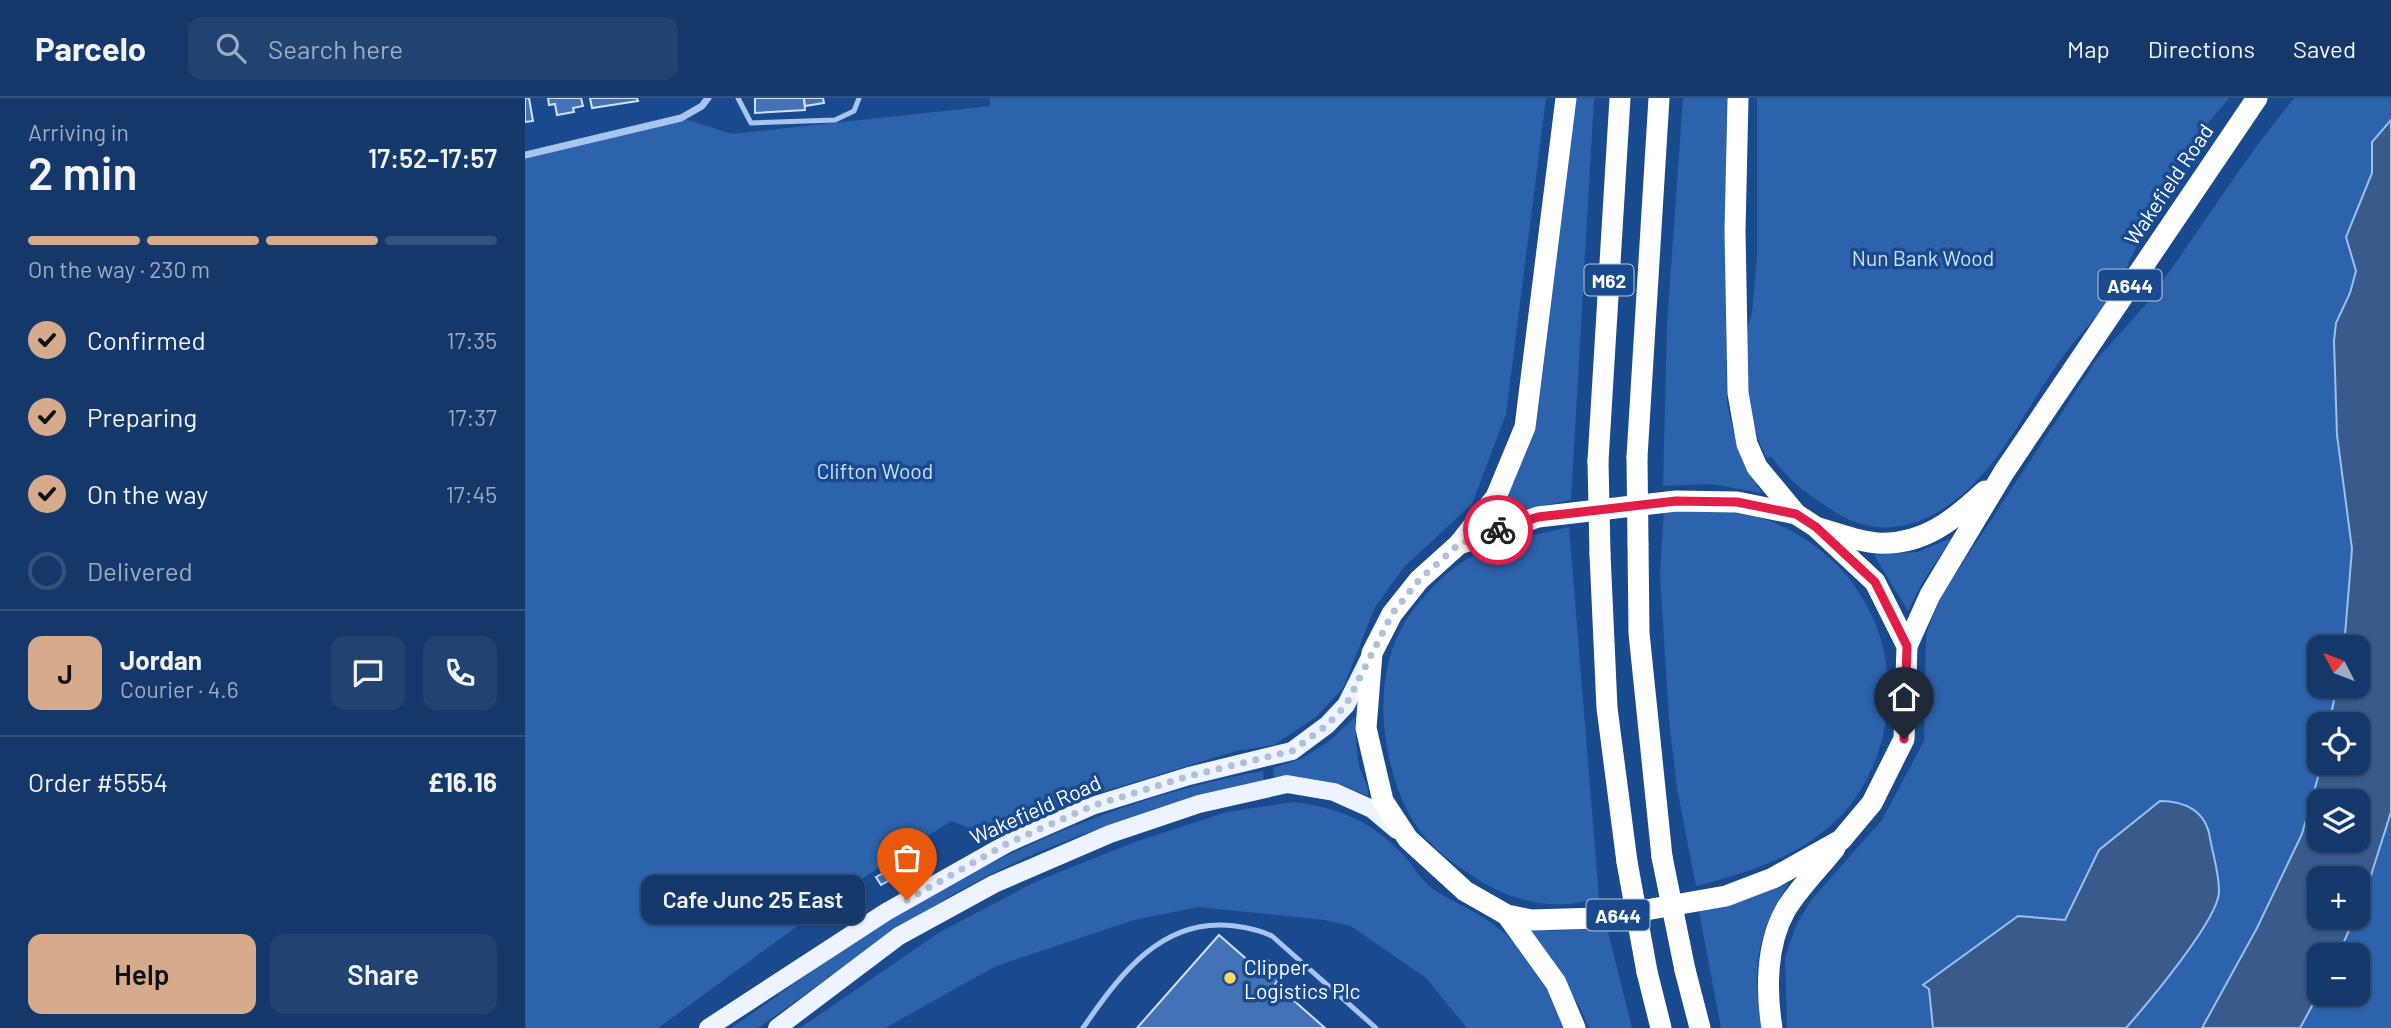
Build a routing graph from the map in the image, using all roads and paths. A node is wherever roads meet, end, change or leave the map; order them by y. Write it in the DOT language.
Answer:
graph roads {
  1 [pos="708,98"];
  2 [pos="738,98"];
  3 [pos="859,98"];
  4 [pos="1566,98"];
  5 [pos="1620,98"];
  6 [pos="1659,98"];
  7 [pos="1738,98"];
  8 [pos="2257,98"];
  9 [pos="525,155"];
  10 [pos="2004,472"];
  11 [pos="1796,514"];
  12 [pos="1816,527"];
  13 [pos="1459,544"];
  14 [pos="1907,646"];
  15 [pos="1372,653"];
  16 [pos="1408,839"];
  17 [pos="1841,840"];
  18 [pos="1507,915"];
  19 [pos="708,1028"];
  20 [pos="777,1028"];
  21 [pos="1083,1028"];
  22 [pos="1376,1028"];
  23 [pos="1574,1028"];
  24 [pos="1661,1028"];
  25 [pos="1700,1028"];
  26 [pos="1772,1028"];
  1 -- 9 [label="street"];
  2 -- 3 [label="lane"];
  4 -- 13 [label="highway"];
  5 -- 24 [label="highway, M62, bridge"];
  6 -- 25 [label="highway, M62, bridge"];
  7 -- 11 [label="highway"];
  8 -- 10 [label="highway, Wakefield Road / A644"];
  10 -- 12 [label="highway, Wakefield Road / A644"];
  10 -- 14 [label="highway, Wakefield Road / A644"];
  11 -- 12 [label="highway, A644"];
  11 -- 13 [label="highway, A644"];
  12 -- 14 [label="highway, A644"];
  13 -- 15 [label="highway, A644"];
  14 -- 17 [label="highway, A644"];
  15 -- 16 [label="highway, A644"];
  15 -- 19 [label="main road, Wakefield Road / A644"];
  16 -- 18 [label="highway, A644"];
  16 -- 20 [label="main road, A644"];
  17 -- 18 [label="highway, A644"];
  17 -- 26 [label="highway"];
  18 -- 23 [label="highway"];
  21 -- 22 [label="lane"];
}
